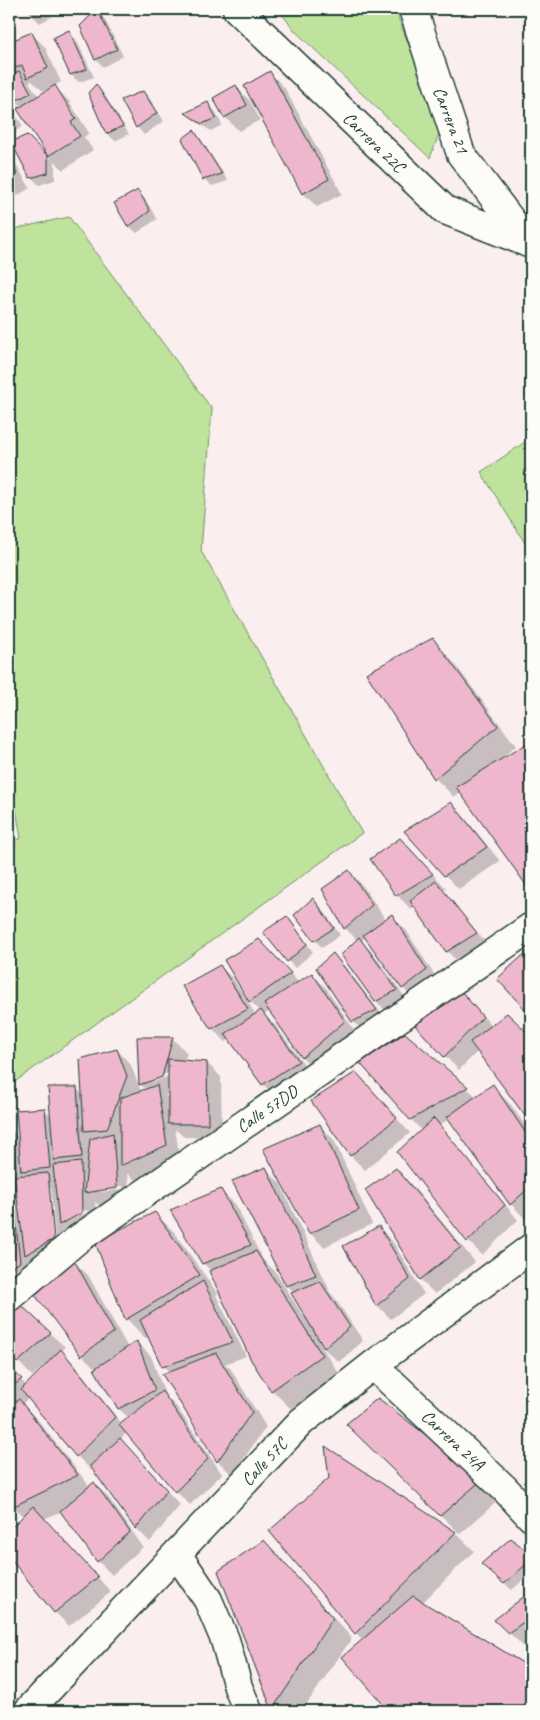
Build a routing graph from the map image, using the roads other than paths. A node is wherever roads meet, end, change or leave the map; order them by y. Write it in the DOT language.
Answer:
graph roads {
  1 [pos="237,9"];
  2 [pos="413,9"];
  3 [pos="530,244"];
  4 [pos="531,927"];
  5 [pos="531,1248"];
  6 [pos="9,1297"];
  7 [pos="373,1366"];
  8 [pos="531,1517"];
  9 [pos="177,1554"];
  10 [pos="28,1711"];
  11 [pos="248,1711"];
  1 -- 3 [label="street, Carrera 22C"];
  2 -- 3 [label="street, Carrera 21"];
  4 -- 6 [label="street, Calle 57DD"];
  5 -- 7 [label="street, Calle 57C"];
  7 -- 8 [label="street, Carrera 24A"];
  7 -- 9 [label="street, Calle 57C"];
  9 -- 10 [label="street, Calle 57C"];
  9 -- 11 [label="street"];
}
